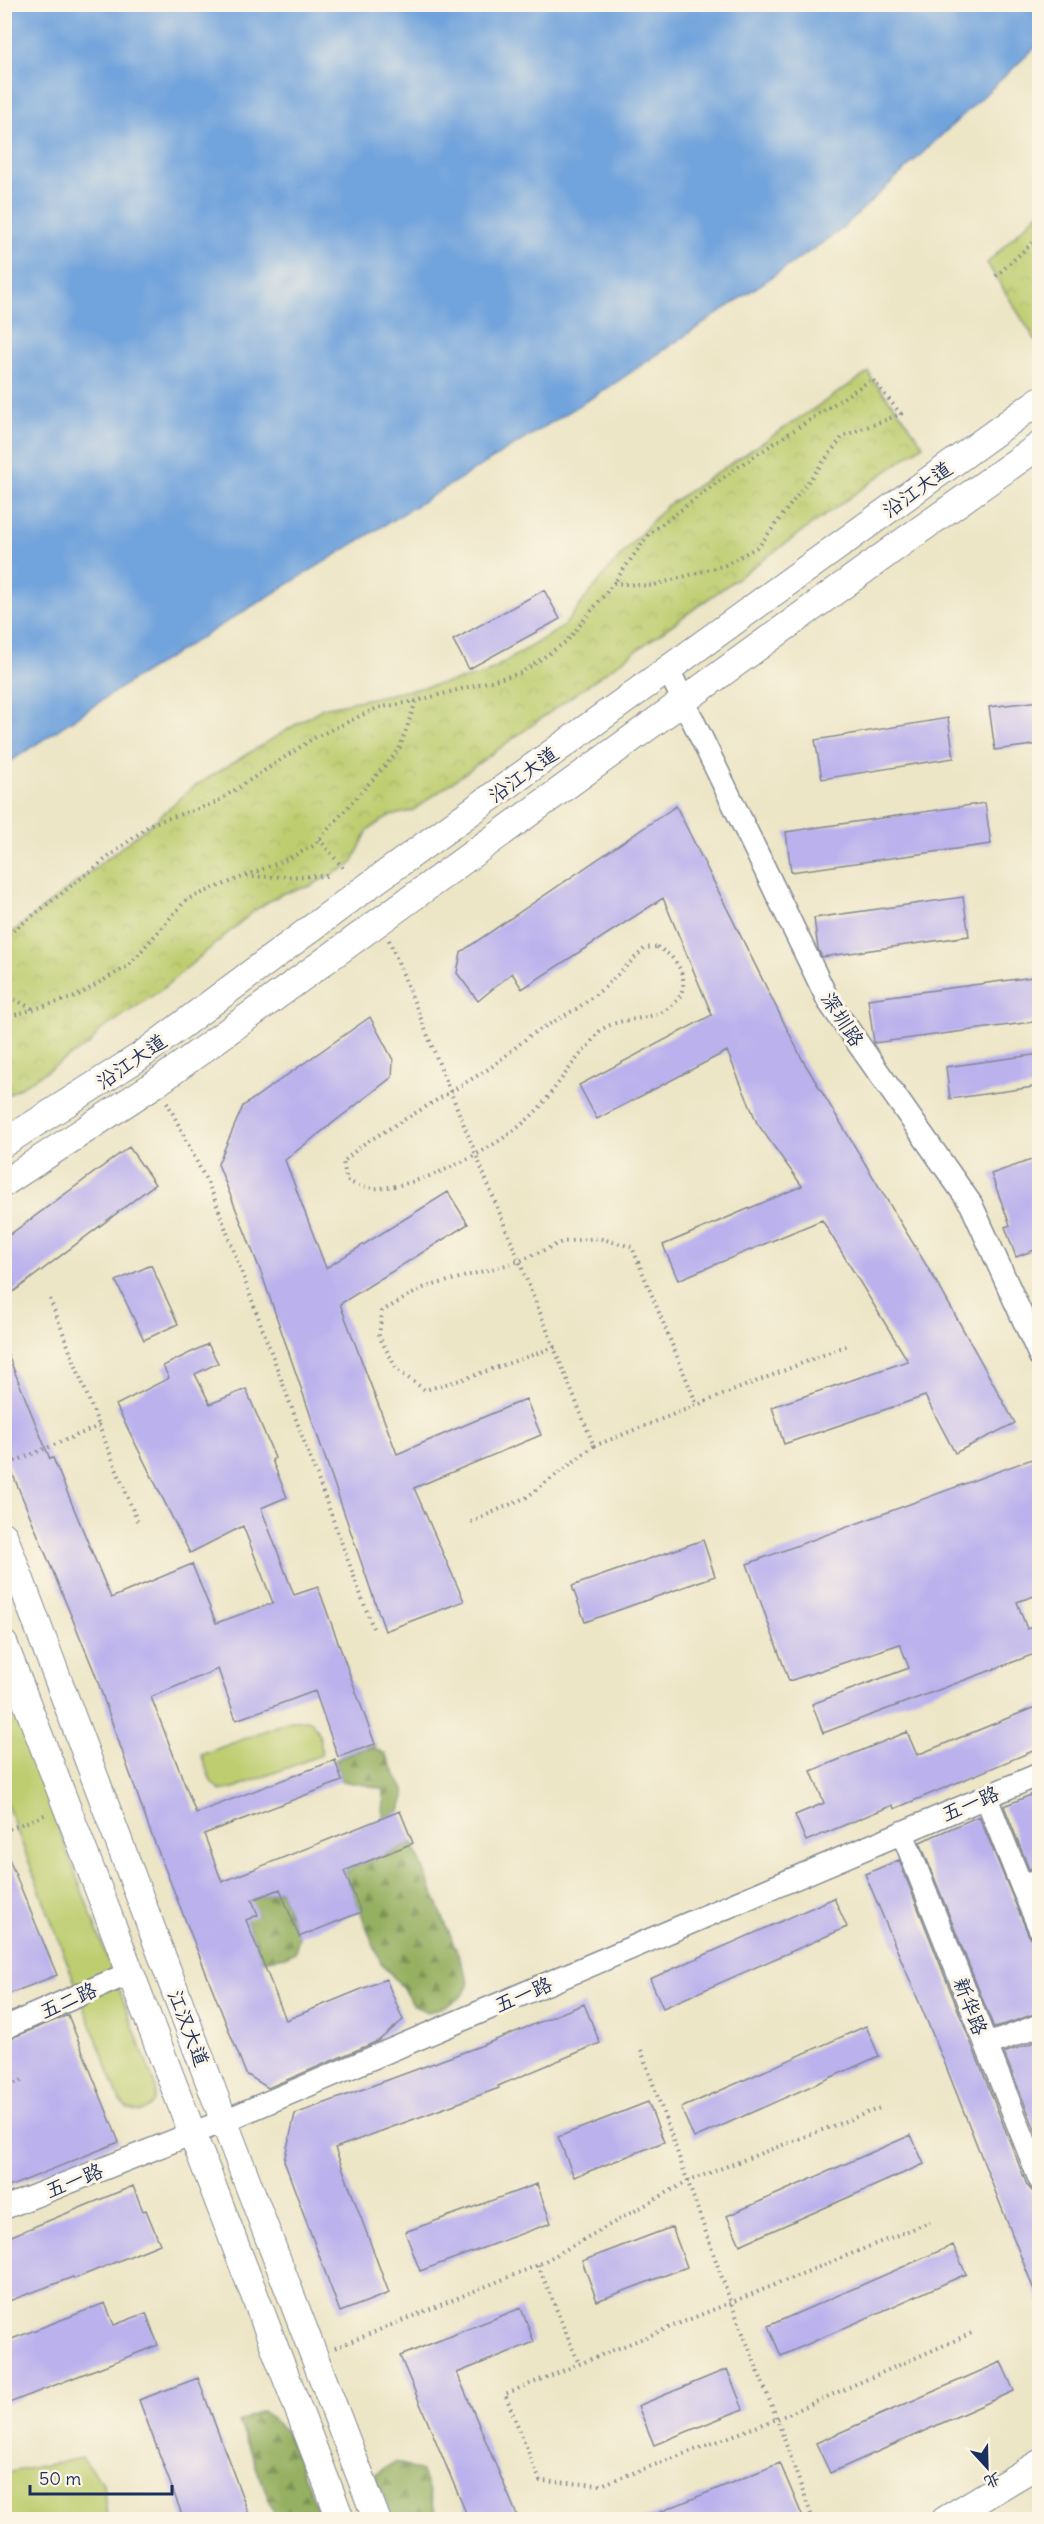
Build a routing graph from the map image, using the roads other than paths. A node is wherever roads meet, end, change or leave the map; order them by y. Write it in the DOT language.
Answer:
graph roads {
  1 [pos="1036,409"];
  2 [pos="1007,423"];
  3 [pos="1036,455"];
  4 [pos="668,669"];
  5 [pos="683,702"];
  6 [pos="4,1143"];
  7 [pos="4,1183"];
  8 [pos="1040,1356"];
  9 [pos="4,1536"];
  10 [pos="4,1644"];
  11 [pos="1040,1774"];
  12 [pos="986,1797"];
  13 [pos="902,1832"];
  14 [pos="1031,1883"];
  15 [pos="1040,1929"];
  16 [pos="132,1972"];
  17 [pos="1040,2025"];
  18 [pos="4,2028"];
  19 [pos="987,2045"];
  20 [pos="224,2121"];
  21 [pos="194,2133"];
  22 [pos="1040,2180"];
  23 [pos="4,2208"];
  24 [pos="1040,2463"];
  25 [pos="1040,2481"];
  26 [pos="341,2520"];
  27 [pos="376,2520"];
  28 [pos="945,2520"];
  29 [pos="978,2520"];
  1 -- 2 [label="main road, 沿江大道"];
  2 -- 3 [label="main road"];
  2 -- 4 [label="main road, 沿江大道"];
  3 -- 5 [label="main road, 沿江大道"];
  4 -- 5 [label="street, 深圳路"];
  4 -- 6 [label="main road, 沿江大道"];
  5 -- 7 [label="main road, 沿江大道"];
  5 -- 8 [label="street, 深圳路"];
  9 -- 20 [label="main road, 江汉大道"];
  10 -- 16 [label="main road, 江汉大道"];
  11 -- 12 [label="street, 五一路"];
  12 -- 13 [label="street, 五一路"];
  12 -- 14 [label="street"];
  13 -- 19 [label="street, 新华路"];
  13 -- 20 [label="street, 五一路"];
  14 -- 15 [label="street"];
  16 -- 18 [label="street, 五二路"];
  16 -- 21 [label="main road, 江汉大道"];
  17 -- 19 [label="street"];
  19 -- 22 [label="street, 新华路"];
  20 -- 21 [label="street, 五一路"];
  20 -- 27 [label="main road, 江汉大道"];
  21 -- 23 [label="street, 五一路"];
  21 -- 26 [label="main road, 江汉大道"];
  24 -- 28 [label="main road"];
  25 -- 29 [label="main road"];
}
